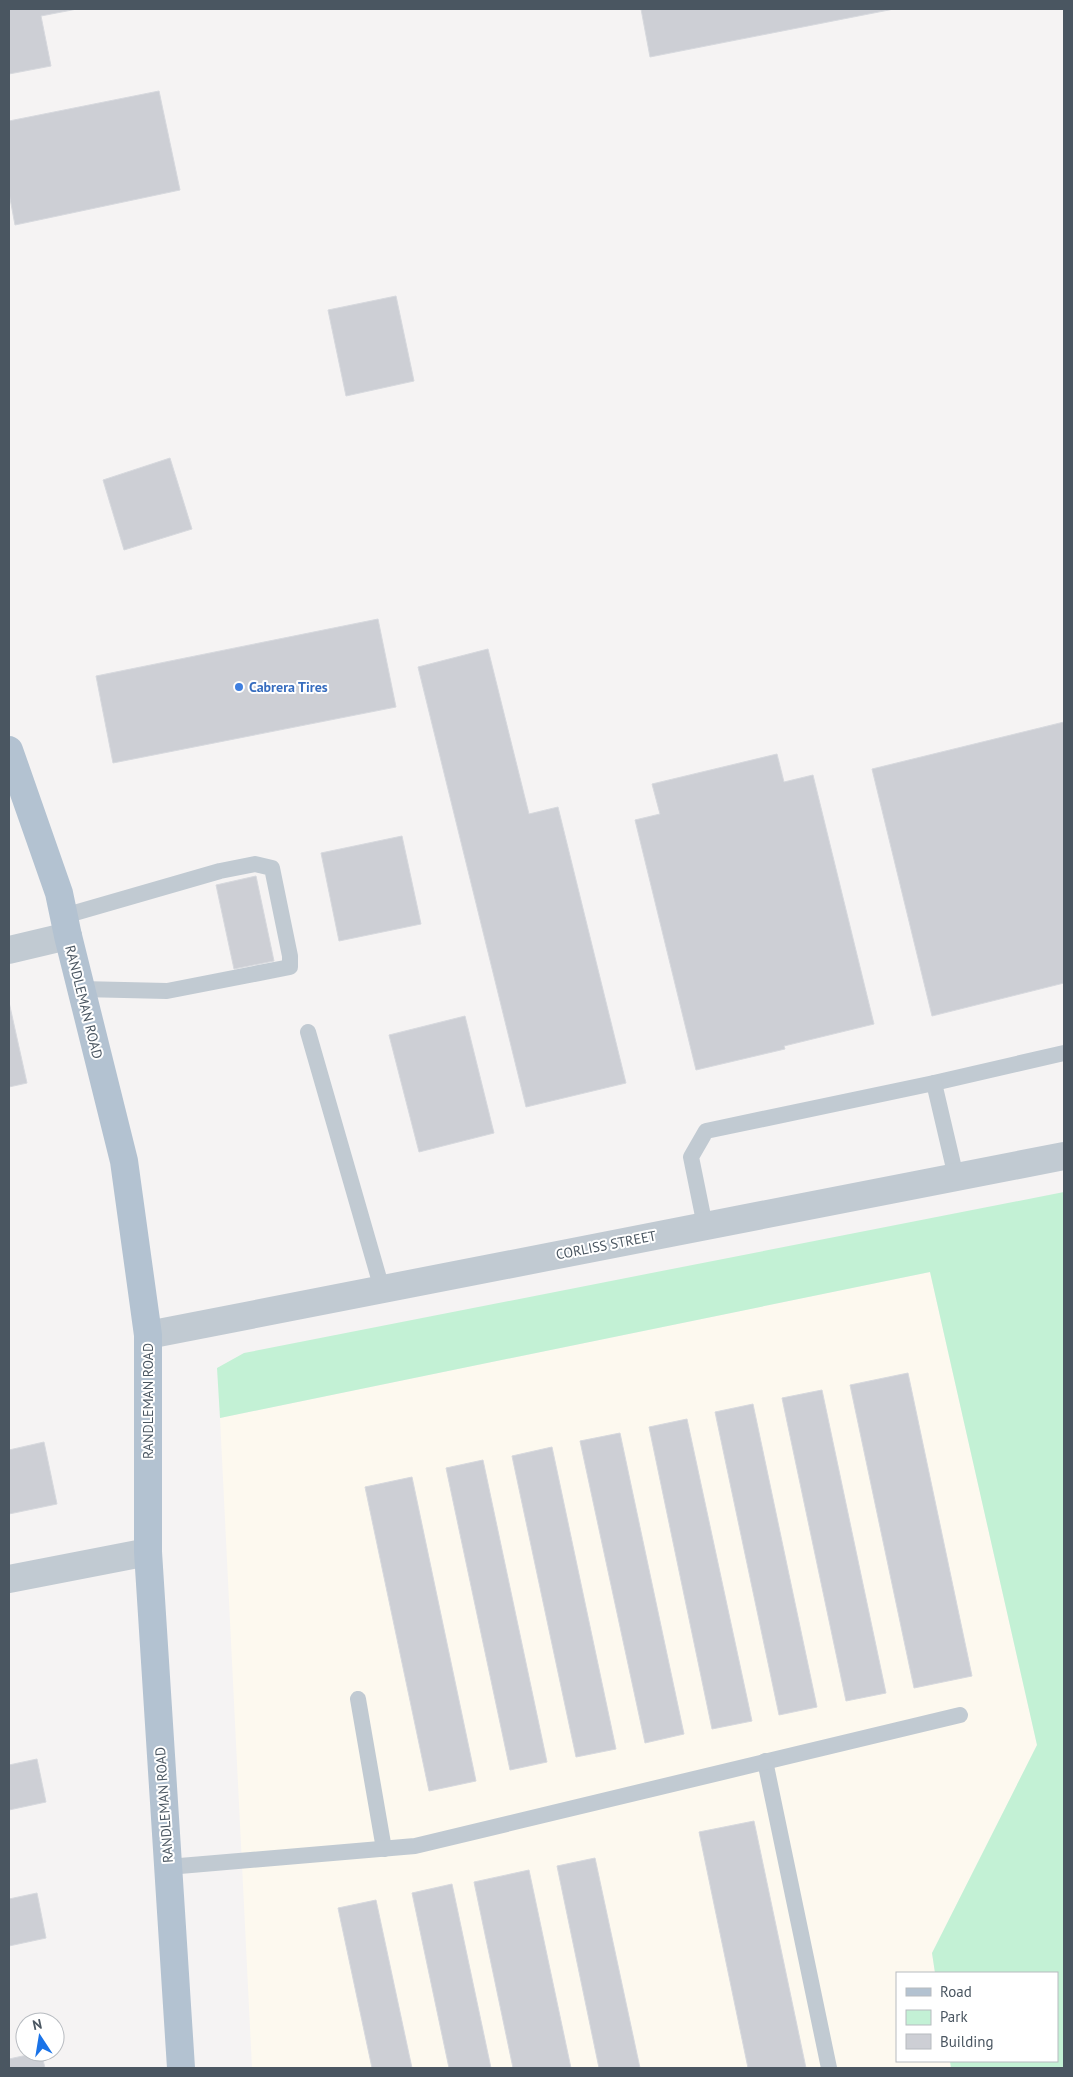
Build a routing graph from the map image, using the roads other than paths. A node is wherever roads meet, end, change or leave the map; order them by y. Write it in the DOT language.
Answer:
graph roads {
  1 [pos="9,750"];
  2 [pos="66,926"];
  3 [pos="9,950"];
  4 [pos="81,988"];
  5 [pos="308,1032"];
  6 [pos="1064,1053"];
  7 [pos="934,1083"];
  8 [pos="1064,1156"];
  9 [pos="956,1177"];
  10 [pos="706,1226"];
  11 [pos="382,1289"];
  12 [pos="148,1335"];
  13 [pos="148,1552"];
  14 [pos="9,1579"];
  15 [pos="358,1699"];
  16 [pos="960,1715"];
  17 [pos="765,1761"];
  18 [pos="384,1849"];
  19 [pos="168,1867"];
  20 [pos="181,2068"];
  21 [pos="829,2068"];
  1 -- 2 [label="main road, RANDLEMAN ROAD"];
  2 -- 3 [label="street"];
  2 -- 4 [label="main road, RANDLEMAN ROAD"];
  2 -- 4 [label="lane"];
  4 -- 12 [label="main road, RANDLEMAN ROAD"];
  5 -- 11 [label="lane"];
  6 -- 7 [label="lane"];
  7 -- 9 [label="lane"];
  7 -- 10 [label="lane"];
  8 -- 9 [label="street, CORLISS STREET"];
  9 -- 10 [label="street, CORLISS STREET"];
  10 -- 11 [label="street, CORLISS STREET"];
  11 -- 12 [label="street, CORLISS STREET"];
  12 -- 13 [label="main road, RANDLEMAN ROAD"];
  13 -- 14 [label="street"];
  13 -- 19 [label="main road, RANDLEMAN ROAD"];
  15 -- 18 [label="lane"];
  16 -- 17 [label="lane"];
  17 -- 18 [label="lane"];
  17 -- 21 [label="lane"];
  18 -- 19 [label="lane"];
  19 -- 20 [label="main road, RANDLEMAN ROAD"];
}
